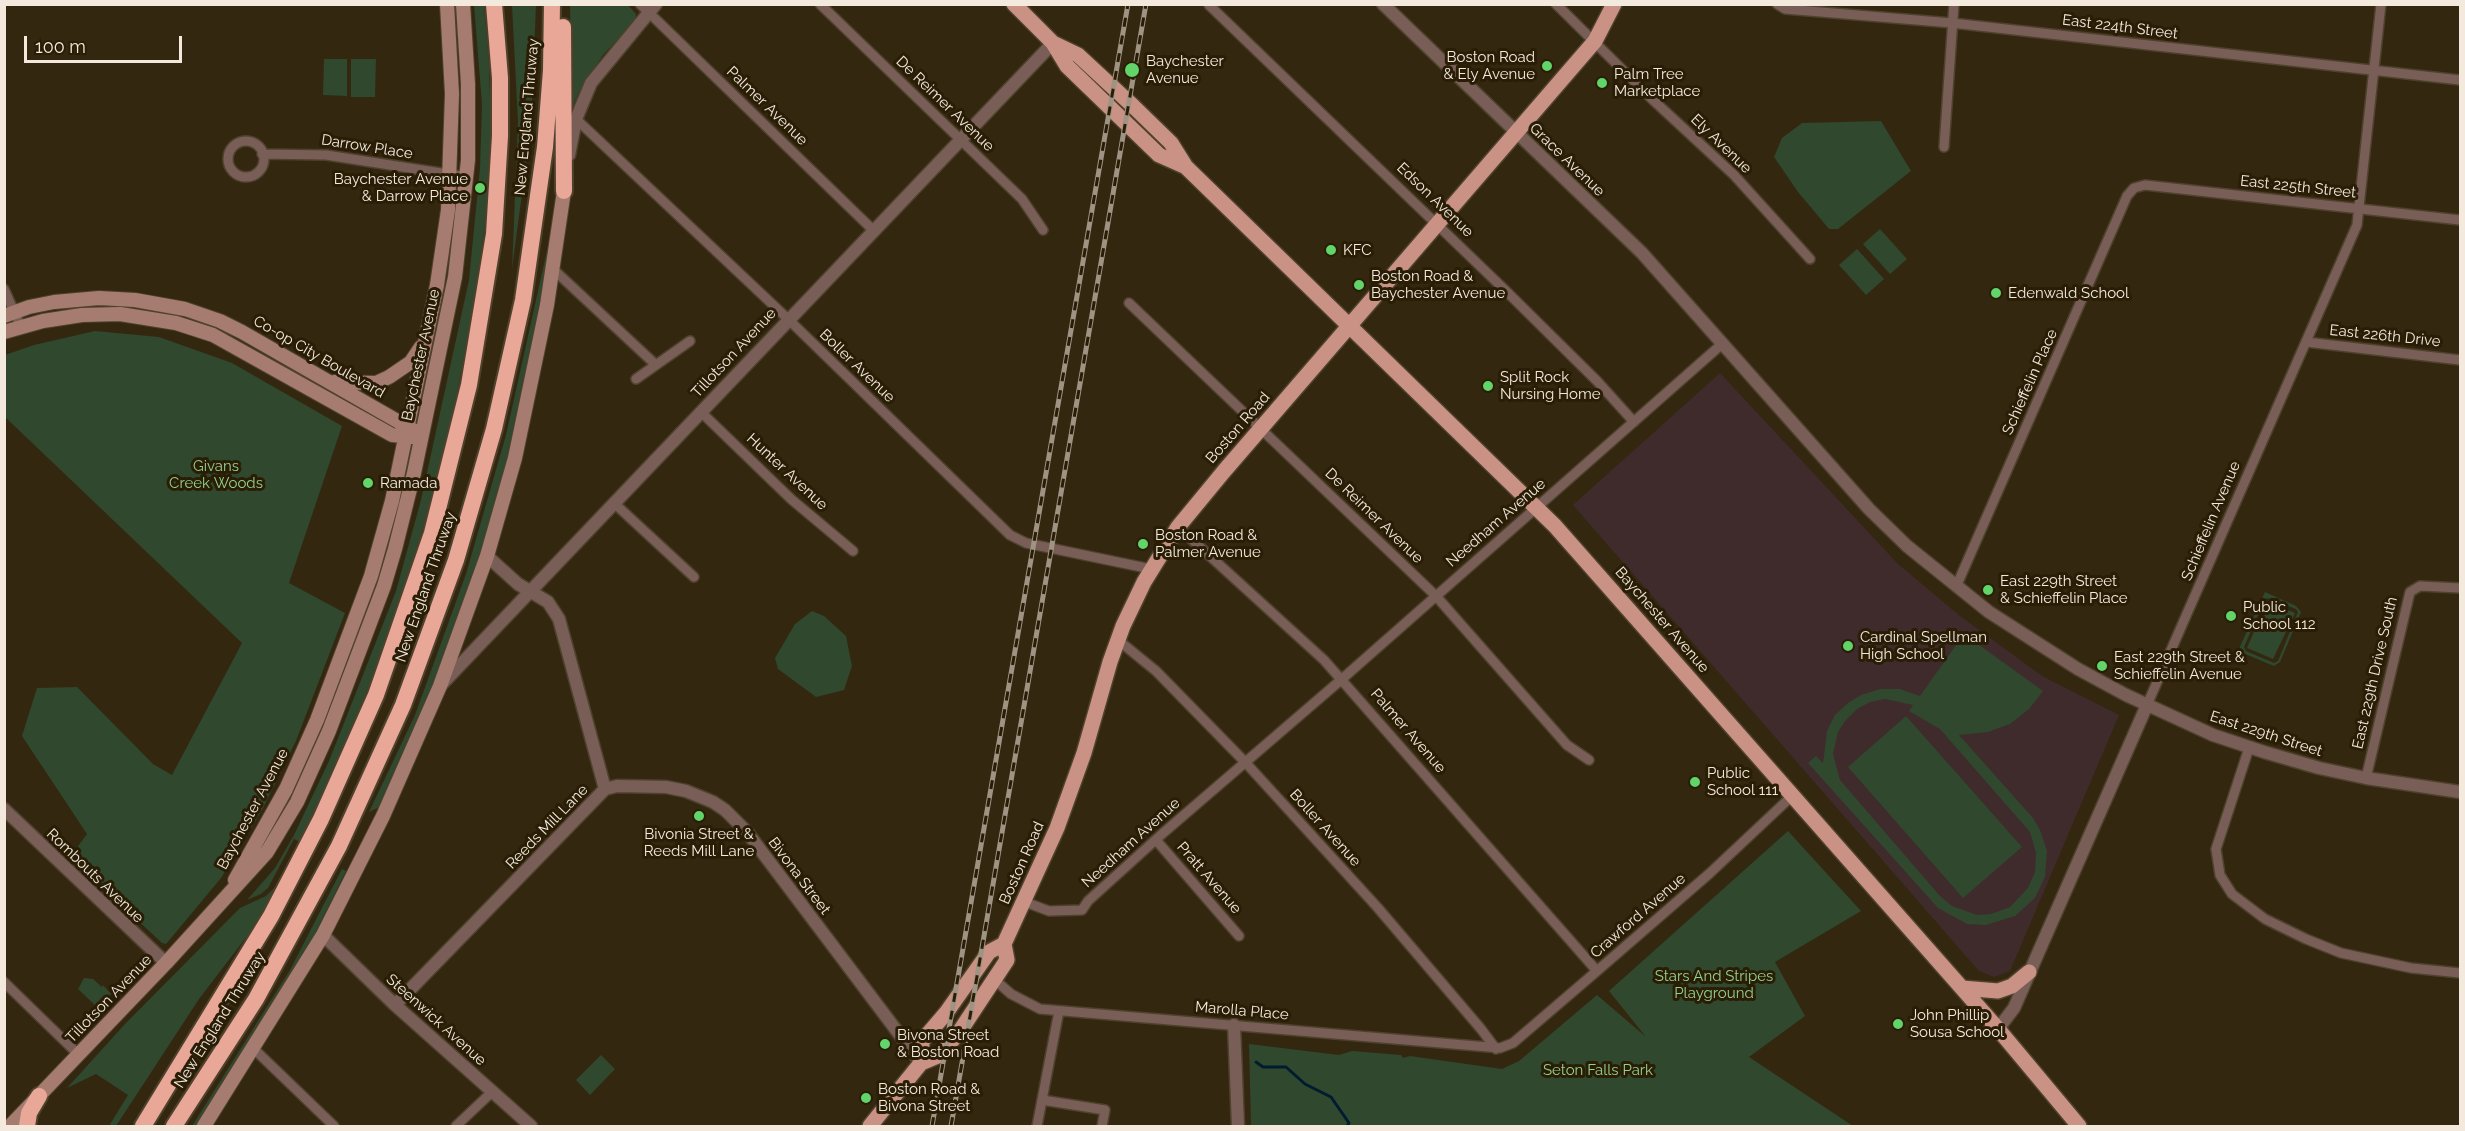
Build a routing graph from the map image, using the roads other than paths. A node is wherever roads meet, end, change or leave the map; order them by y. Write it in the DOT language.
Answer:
graph roads {
  1 [pos="447,4"];
  2 [pos="463,4"];
  3 [pos="494,4"];
  4 [pos="552,4"];
  5 [pos="562,4"];
  6 [pos="820,4"];
  7 [pos="1014,4"];
  8 [pos="1383,4"];
  9 [pos="1556,4"];
  10 [pos="1614,4"];
  11 [pos="1777,4"];
  12 [pos="1954,4"];
  13 [pos="2381,4"];
  14 [pos="1209,5"];
  15 [pos="648,7"];
  16 [pos="1952,23"];
  17 [pos="1595,41"];
  18 [pos="1053,43"];
  19 [pos="2374,71"];
  20 [pos="2460,80"];
  21 [pos="576,119"];
  22 [pos="1516,132"];
  23 [pos="960,139"];
  24 [pos="1944,147"];
  25 [pos="262,154"];
  26 [pos="450,175"];
  27 [pos="467,177"];
  28 [pos="2132,189"];
  29 [pos="564,191"];
  30 [pos="2359,209"];
  31 [pos="2460,220"];
  32 [pos="1437,224"];
  33 [pos="873,230"];
  34 [pos="1042,230"];
  35 [pos="1810,259"];
  36 [pos="553,269"];
  37 [pos="4,289"];
  38 [pos="1129,303"];
  39 [pos="10,314"];
  40 [pos="788,319"];
  41 [pos="220,321"];
  42 [pos="1348,326"];
  43 [pos="21,327"];
  44 [pos="4,332"];
  45 [pos="213,336"];
  46 [pos="426,339"];
  47 [pos="690,341"];
  48 [pos="2306,342"];
  49 [pos="1722,344"];
  50 [pos="2460,360"];
  51 [pos="656,365"];
  52 [pos="636,379"];
  53 [pos="329,381"];
  54 [pos="701,412"];
  55 [pos="1634,423"];
  56 [pos="1261,429"];
  57 [pos="407,432"];
  58 [pos="422,437"];
  59 [pos="614,503"];
  60 [pos="1537,507"];
  61 [pos="1178,527"];
  62 [pos="853,551"];
  63 [pos="487,556"];
  64 [pos="1151,569"];
  65 [pos="694,577"];
  66 [pos="1956,587"];
  67 [pos="2460,588"];
  68 [pos="532,591"];
  69 [pos="1436,596"];
  70 [pos="1118,640"];
  71 [pos="1342,679"];
  72 [pos="440,686"];
  73 [pos="2147,705"];
  74 [pos="2249,748"];
  75 [pos="1589,760"];
  76 [pos="1245,762"];
  77 [pos="2366,778"];
  78 [pos="605,789"];
  79 [pos="2460,792"];
  80 [pos="1792,795"];
  81 [pos="4,809"];
  82 [pos="1156,840"];
  83 [pos="229,892"];
  84 [pos="1025,902"];
  85 [pos="323,935"];
  86 [pos="1239,936"];
  87 [pos="1004,944"];
  88 [pos="166,963"];
  89 [pos="1597,972"];
  90 [pos="2030,972"];
  91 [pos="2460,973"];
  92 [pos="995,980"];
  93 [pos="4,982"];
  94 [pos="1962,988"];
  95 [pos="394,1005"];
  96 [pos="1059,1011"];
  97 [pos="1234,1025"];
  98 [pos="1998,1029"];
  99 [pos="254,1049"];
  100 [pos="1496,1049"];
  101 [pos="79,1055"];
  102 [pos="921,1063"];
  103 [pos="493,1091"];
  104 [pos="39,1096"];
  105 [pos="1042,1100"];
  106 [pos="10,1126"];
  107 [pos="27,1126"];
  108 [pos="143,1126"];
  109 [pos="174,1126"];
  110 [pos="204,1126"];
  111 [pos="334,1126"];
  112 [pos="456,1126"];
  113 [pos="531,1126"];
  114 [pos="870,1126"];
  115 [pos="1038,1126"];
  116 [pos="1102,1126"];
  117 [pos="1238,1126"];
  118 [pos="2079,1126"];
  1 -- 26 [label="main road, Baychester Avenue"];
  2 -- 27 [label="main road, Baychester Avenue"];
  3 -- 108 [label="highway, New England Thruway"];
  4 -- 109 [label="highway, New England Thruway"];
  5 -- 29 [label="highway"];
  6 -- 23 [label="street, De Reimer Avenue"];
  7 -- 18 [label="main road, Baychester Avenue"];
  8 -- 22 [label="street, Grace Avenue"];
  9 -- 17 [label="street, Ely Avenue"];
  10 -- 17 [label="main road, Boston Road"];
  11 -- 16 [label="street, East 224th Street"];
  12 -- 16 [label="street"];
  13 -- 19 [label="street, Schieffelin Avenue"];
  14 -- 32 [label="street, Edson Avenue"];
  15 -- 21 [label="street"];
  15 -- 33 [label="street, Palmer Avenue"];
  16 -- 19 [label="street, East 224th Street"];
  16 -- 24 [label="street"];
  17 -- 22 [label="main road, Boston Road"];
  17 -- 35 [label="street, Ely Avenue"];
  18 -- 23 [label="street, Tillotson Avenue"];
  18 -- 42 [label="main road, Baychester Avenue"];
  19 -- 20 [label="street, East 224th Street"];
  19 -- 30 [label="street, Schieffelin Avenue"];
  21 -- 29 [label="street"];
  21 -- 40 [label="street, Boller Avenue"];
  22 -- 32 [label="main road, Boston Road"];
  22 -- 49 [label="street, Grace Avenue"];
  23 -- 33 [label="street, Tillotson Avenue"];
  23 -- 34 [label="street, De Reimer Avenue"];
  25 -- 26 [label="street, Darrow Place"];
  26 -- 27 [label="street, Darrow Place"];
  26 -- 46 [label="main road, Baychester Avenue"];
  27 -- 58 [label="main road, Baychester Avenue"];
  28 -- 30 [label="street, East 225th Street"];
  28 -- 66 [label="street, Schieffelin Place"];
  29 -- 36 [label="main road"];
  30 -- 31 [label="street, East 225th Street"];
  30 -- 48 [label="street, Schieffelin Avenue"];
  32 -- 42 [label="main road, Boston Road"];
  32 -- 55 [label="street, Edson Avenue"];
  33 -- 40 [label="street, Tillotson Avenue"];
  36 -- 51 [label="street"];
  36 -- 63 [label="main road"];
  37 -- 39 [label="street"];
  38 -- 56 [label="street, De Reimer Avenue"];
  39 -- 41 [label="main road, Co-op City Boulevard"];
  39 -- 43 [label="street"];
  40 -- 54 [label="street, Tillotson Avenue"];
  40 -- 64 [label="street, Boller Avenue"];
  41 -- 45 [label="main road"];
  41 -- 53 [label="main road, Co-op City Boulevard"];
  42 -- 56 [label="main road, Boston Road"];
  42 -- 60 [label="main road, Baychester Avenue"];
  43 -- 44 [label="main road, Co-op City Boulevard"];
  43 -- 45 [label="main road, Co-op City Boulevard"];
  45 -- 57 [label="main road, Co-op City Boulevard"];
  46 -- 53 [label="main road"];
  46 -- 57 [label="main road, Baychester Avenue"];
  47 -- 51 [label="street"];
  48 -- 50 [label="street, East 226th Drive"];
  48 -- 73 [label="street, Schieffelin Avenue"];
  49 -- 55 [label="street, Needham Avenue"];
  49 -- 66 [label="street"];
  51 -- 52 [label="street"];
  53 -- 57 [label="main road, Co-op City Boulevard"];
  54 -- 59 [label="street, Tillotson Avenue"];
  54 -- 62 [label="street, Hunter Avenue"];
  55 -- 60 [label="street, Needham Avenue"];
  56 -- 61 [label="main road, Boston Road"];
  56 -- 69 [label="street, De Reimer Avenue"];
  57 -- 58 [label="main road, Co-op City Boulevard"];
  57 -- 83 [label="main road, Baychester Avenue"];
  58 -- 83 [label="main road, Baychester Avenue"];
  59 -- 65 [label="street"];
  59 -- 68 [label="street, Tillotson Avenue"];
  60 -- 69 [label="street, Needham Avenue"];
  60 -- 80 [label="main road, Baychester Avenue"];
  61 -- 64 [label="main road, Boston Road"];
  61 -- 71 [label="street, Palmer Avenue"];
  63 -- 68 [label="street, Reeds Mill Lane"];
  63 -- 72 [label="main road"];
  64 -- 70 [label="main road, Boston Road"];
  66 -- 73 [label="street, East 229th Street"];
  67 -- 77 [label="street, East 229th Drive South"];
  68 -- 72 [label="street, Tillotson Avenue"];
  68 -- 78 [label="street, Reeds Mill Lane"];
  69 -- 71 [label="street, Needham Avenue"];
  69 -- 75 [label="street, De Reimer Avenue"];
  70 -- 76 [label="street, Boller Avenue"];
  70 -- 84 [label="main road, Boston Road"];
  71 -- 76 [label="street, Needham Avenue"];
  71 -- 89 [label="street, Palmer Avenue"];
  72 -- 85 [label="main road"];
  73 -- 74 [label="street, East 229th Street"];
  73 -- 90 [label="street, Schieffelin Avenue"];
  74 -- 77 [label="street, East 229th Street"];
  74 -- 91 [label="street"];
  76 -- 82 [label="street, Needham Avenue"];
  76 -- 100 [label="street, Boller Avenue"];
  77 -- 79 [label="street, East 229th Street"];
  78 -- 95 [label="street, Reeds Mill Lane"];
  78 -- 102 [label="street, Bivona Street"];
  80 -- 89 [label="street, Crawford Avenue"];
  80 -- 94 [label="main road, Baychester Avenue"];
  81 -- 88 [label="street, Rombouts Avenue"];
  82 -- 84 [label="street, Needham Avenue"];
  82 -- 86 [label="street, Pratt Avenue"];
  83 -- 88 [label="main road, Tillotson Avenue"];
  84 -- 87 [label="main road, Boston Road"];
  85 -- 95 [label="street, Steenwick Avenue"];
  85 -- 99 [label="main road"];
  87 -- 92 [label="main road, Boston Road"];
  87 -- 102 [label="main road, Boston Road"];
  88 -- 101 [label="main road, Tillotson Avenue"];
  89 -- 100 [label="street, Crawford Avenue"];
  90 -- 94 [label="main road"];
  90 -- 98 [label="street, Schieffelin Avenue"];
  92 -- 96 [label="street, Marolla Place"];
  92 -- 102 [label="main road, Boston Road"];
  93 -- 101 [label="street"];
  94 -- 98 [label="main road, Baychester Avenue"];
  95 -- 103 [label="street, Steenwick Avenue"];
  96 -- 97 [label="street, Marolla Place"];
  96 -- 105 [label="street"];
  97 -- 100 [label="street, Marolla Place"];
  97 -- 117 [label="street"];
  98 -- 118 [label="main road, Baychester Avenue"];
  99 -- 110 [label="main road"];
  99 -- 111 [label="street"];
  101 -- 104 [label="main road, Tillotson Avenue"];
  102 -- 114 [label="main road, Boston Road"];
  103 -- 112 [label="street"];
  103 -- 113 [label="street, Steenwick Avenue"];
  104 -- 106 [label="main road, Tillotson Avenue"];
  104 -- 107 [label="highway"];
  105 -- 115 [label="street"];
  105 -- 116 [label="street"];
}
